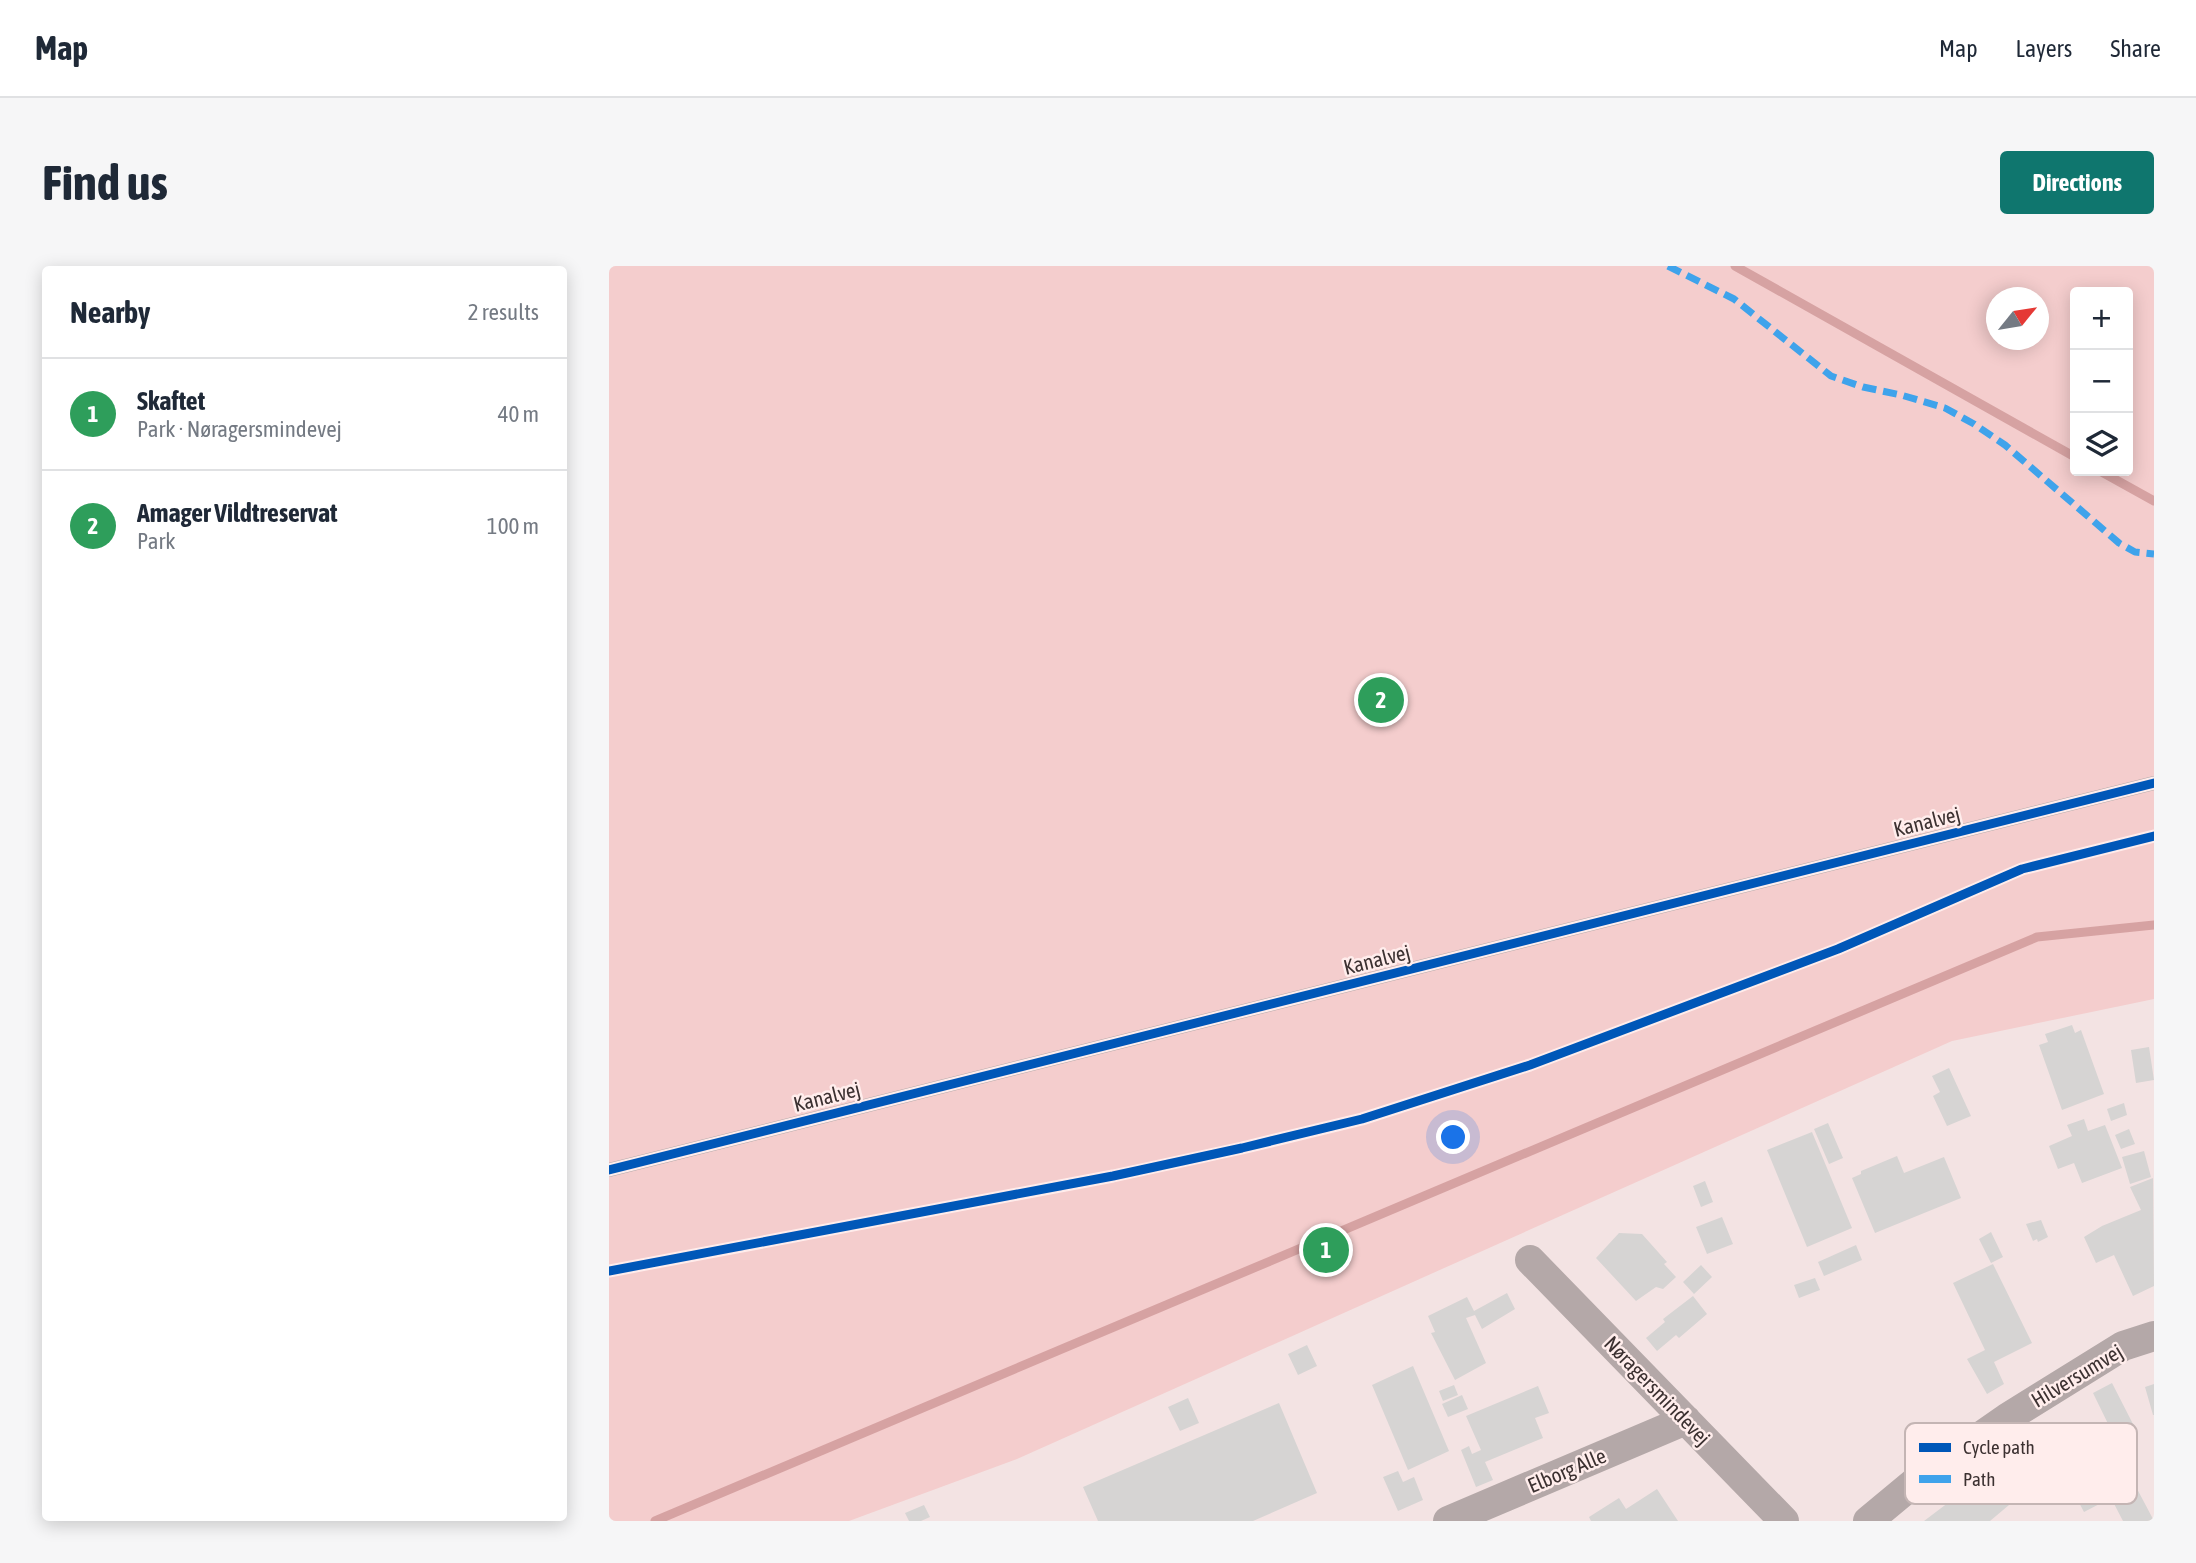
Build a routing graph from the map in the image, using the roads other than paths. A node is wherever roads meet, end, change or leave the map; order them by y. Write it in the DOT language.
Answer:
graph roads {
  1 [pos="2154,783"];
  2 [pos="609,1170"];
  3 [pos="1530,1260"];
  4 [pos="2154,1336"];
  5 [pos="1686,1420"];
  6 [pos="2000,1423"];
  7 [pos="1905,1490"];
  8 [pos="1448,1521"];
  9 [pos="1784,1521"];
  10 [pos="1868,1521"];
  1 -- 2 [label="lane, Kanalvej"];
  3 -- 5 [label="street, Nøragersmindevej"];
  4 -- 6 [label="street, Hilversumvej"];
  5 -- 8 [label="street, Elborg Alle"];
  5 -- 9 [label="street, Nøragersmindevej"];
  7 -- 10 [label="street, Hilversumvej"];
}
